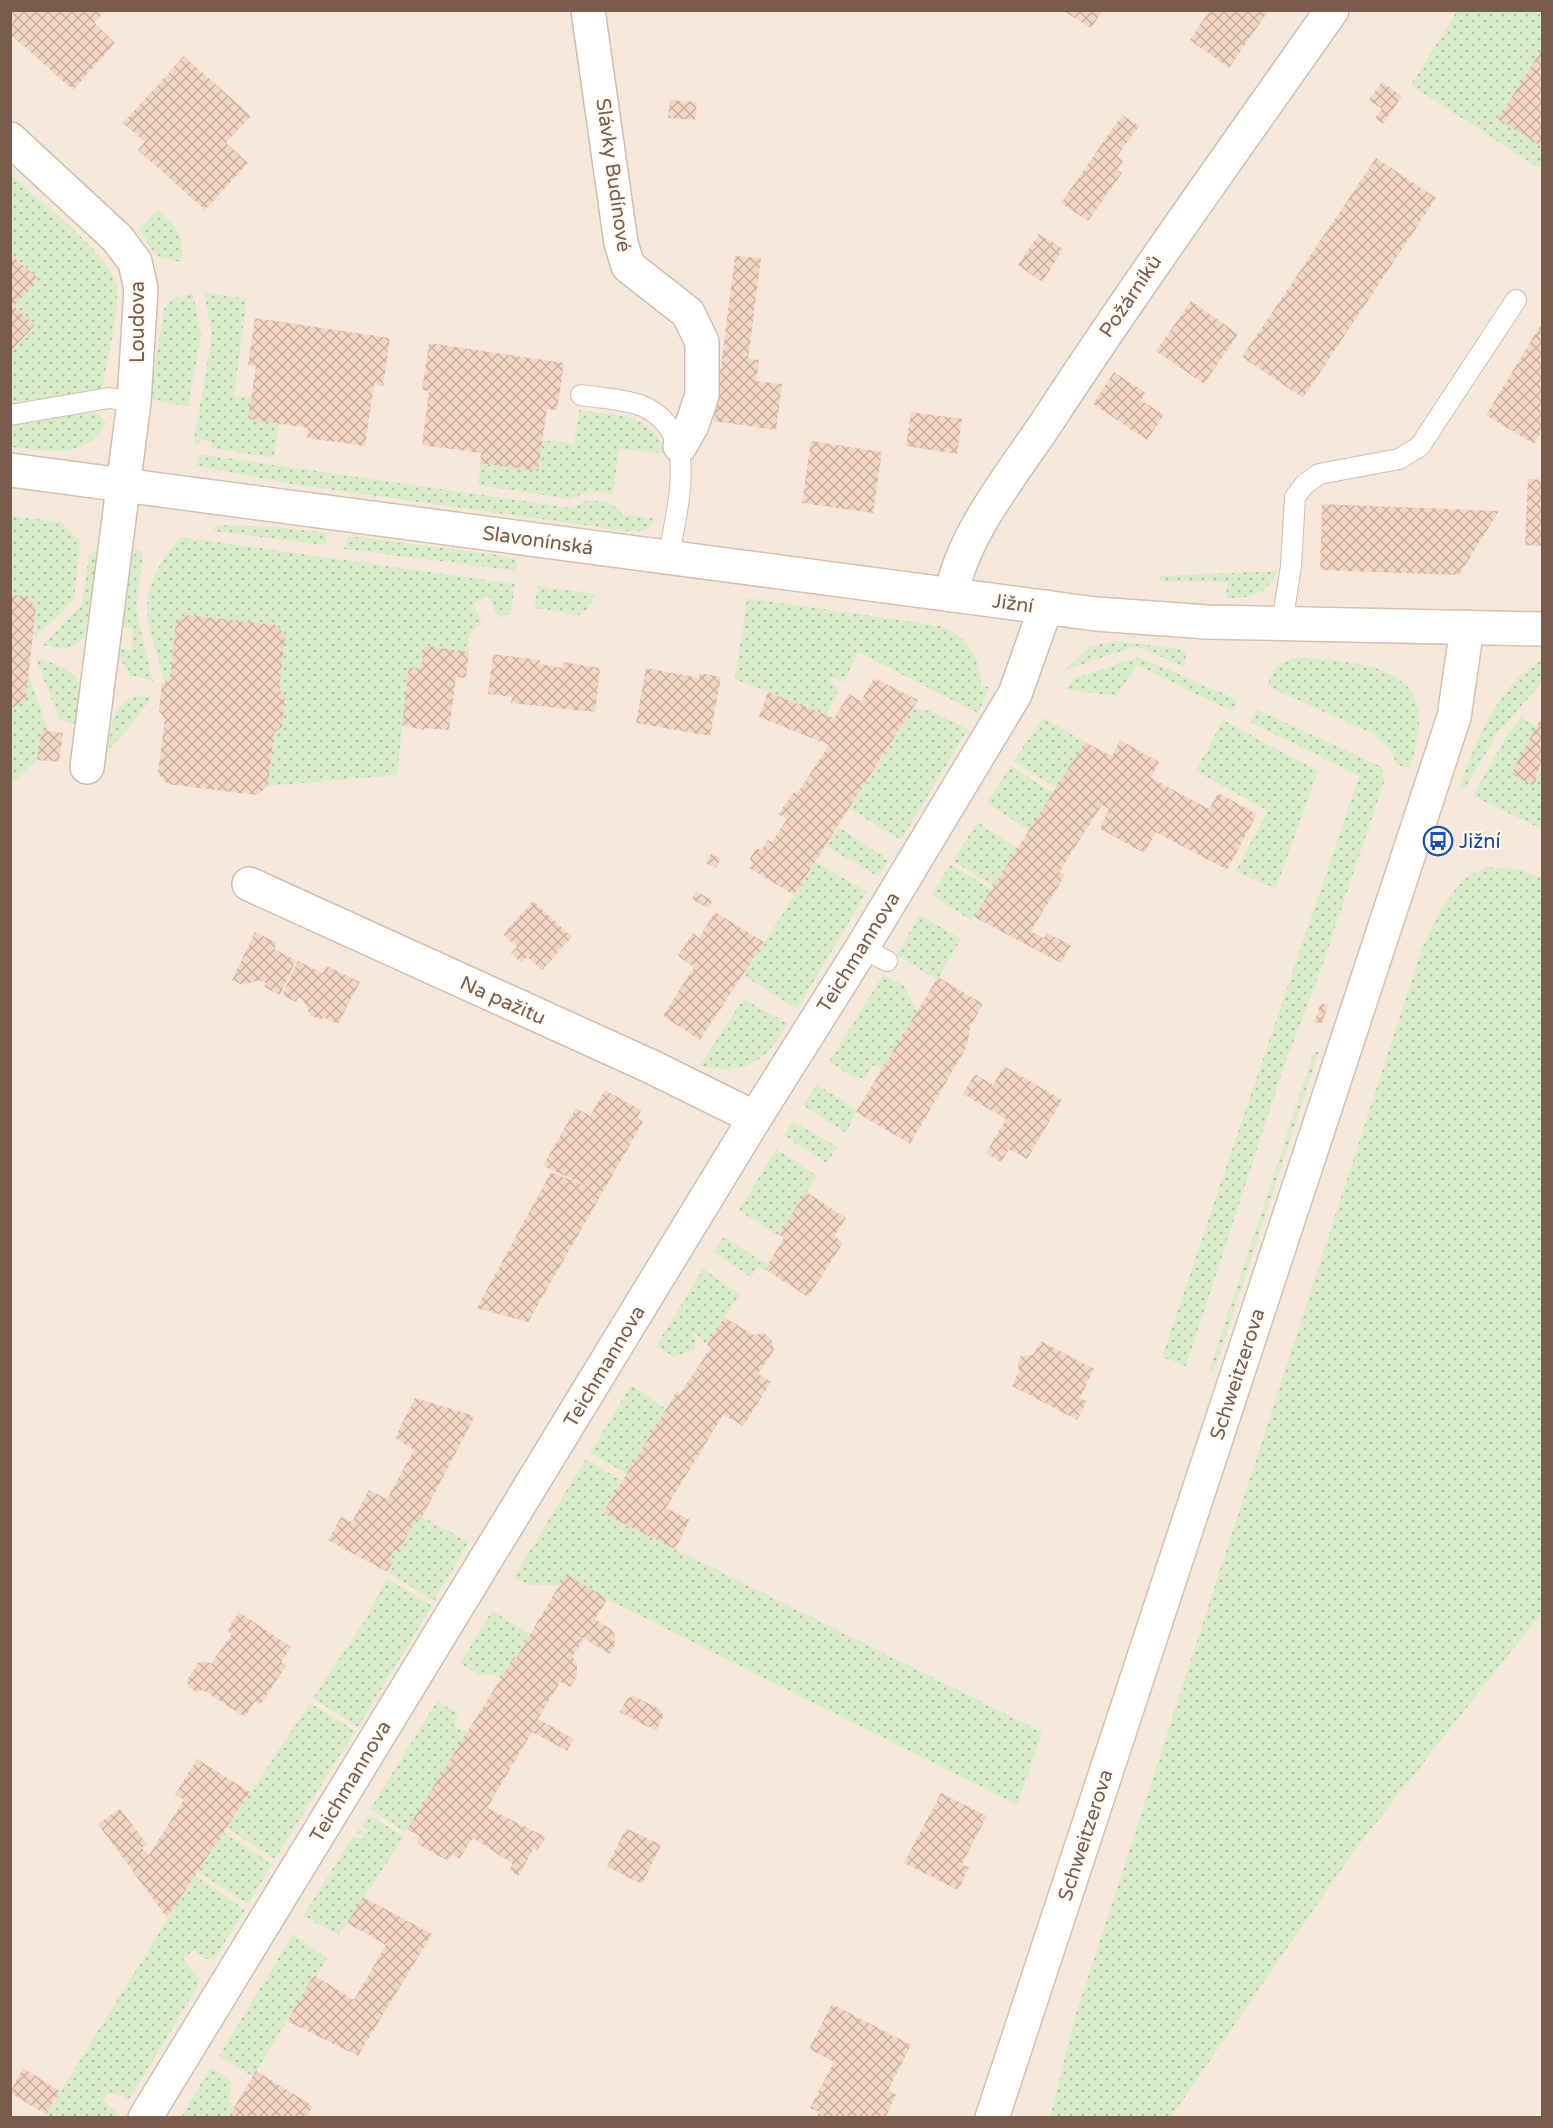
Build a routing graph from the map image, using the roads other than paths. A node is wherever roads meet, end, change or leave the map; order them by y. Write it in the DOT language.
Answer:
graph roads {
  1 [pos="588,10"];
  2 [pos="1332,10"];
  3 [pos="13,147"];
  4 [pos="1516,300"];
  5 [pos="581,395"];
  6 [pos="134,402"];
  7 [pos="10,415"];
  8 [pos="680,446"];
  9 [pos="10,470"];
  10 [pos="124,485"];
  11 [pos="669,557"];
  12 [pos="951,594"];
  13 [pos="1046,607"];
  14 [pos="1282,624"];
  15 [pos="1467,627"];
  16 [pos="1542,629"];
  17 [pos="87,767"];
  18 [pos="249,884"];
  19 [pos="755,1118"];
  20 [pos="145,2118"];
  21 [pos="992,2118"];
  1 -- 8 [label="street, Slávky Budínové"];
  2 -- 12 [label="street, Požárníků"];
  3 -- 6 [label="street, Loudova"];
  4 -- 14 [label="lane"];
  5 -- 8 [label="lane"];
  6 -- 7 [label="lane"];
  6 -- 10 [label="street, Loudova"];
  8 -- 11 [label="lane"];
  9 -- 10 [label="street, Slavonínská"];
  10 -- 11 [label="street, Slavonínská"];
  10 -- 17 [label="street"];
  11 -- 12 [label="street, Slavonínská"];
  12 -- 13 [label="street, Jižní"];
  13 -- 14 [label="street, Jižní"];
  13 -- 19 [label="street, Teichmannova"];
  14 -- 15 [label="street, Jižní"];
  15 -- 16 [label="street, Jižní"];
  15 -- 21 [label="street, Schweitzerova"];
  18 -- 19 [label="street, Na pažitu"];
  19 -- 20 [label="street, Teichmannova"];
}
